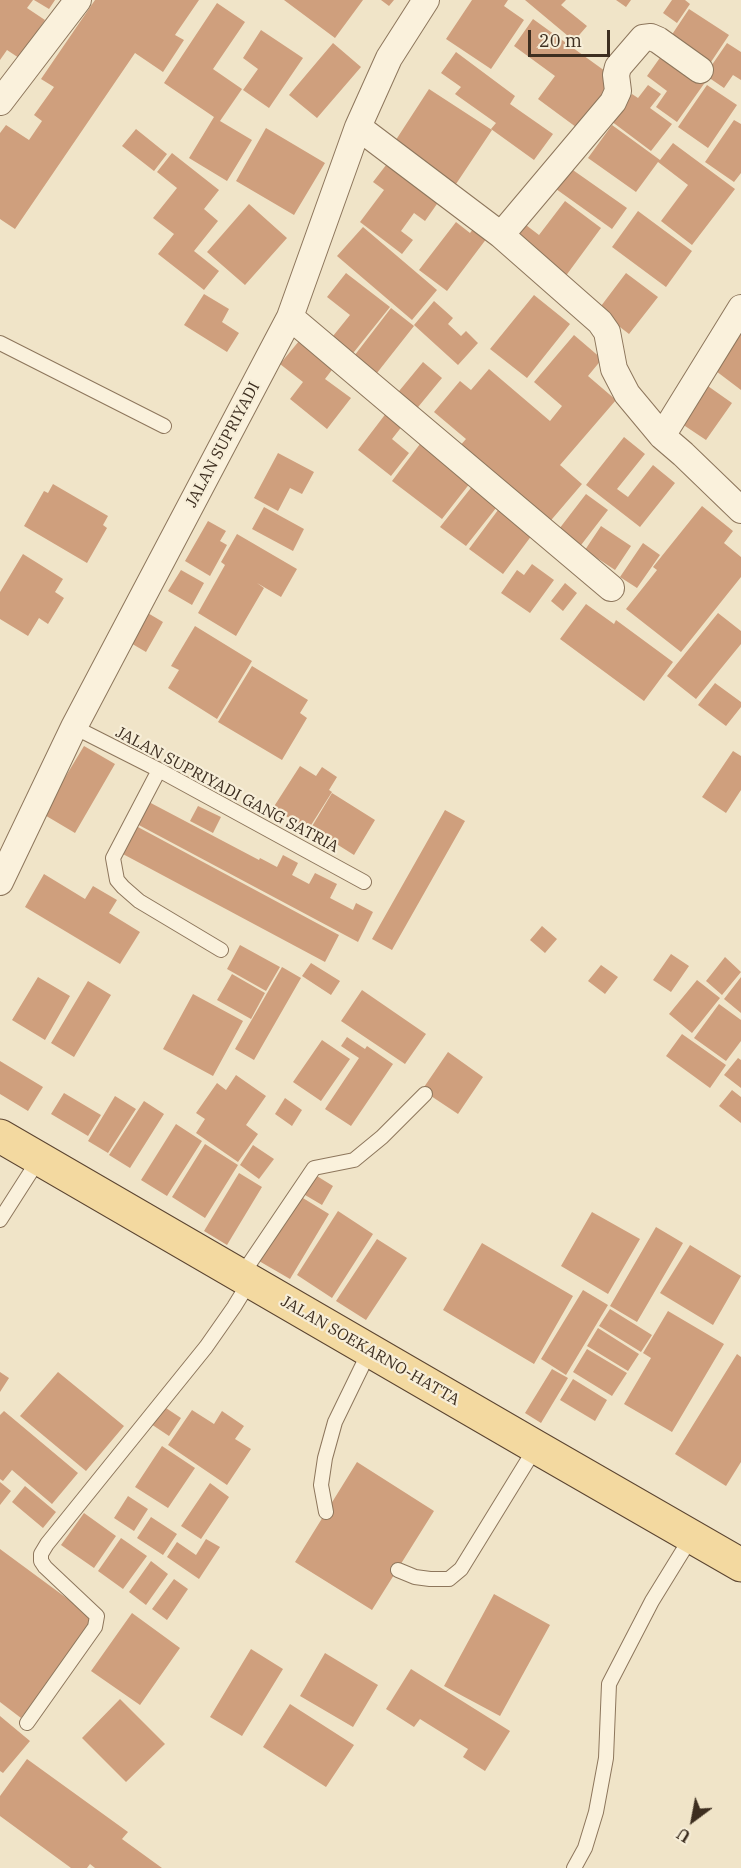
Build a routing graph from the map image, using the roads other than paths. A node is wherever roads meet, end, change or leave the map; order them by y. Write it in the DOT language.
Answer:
graph roads {
  1 [pos="78,0"];
  2 [pos="426,0"];
  3 [pos="699,70"];
  4 [pos="0,102"];
  5 [pos="358,127"];
  6 [pos="501,235"];
  7 [pos="741,308"];
  8 [pos="290,317"];
  9 [pos="0,343"];
  10 [pos="164,426"];
  11 [pos="662,436"];
  12 [pos="741,510"];
  13 [pos="611,588"];
  14 [pos="74,727"];
  15 [pos="159,770"];
  16 [pos="0,882"];
  17 [pos="364,882"];
  18 [pos="221,950"];
  19 [pos="425,1094"];
  20 [pos="0,1136"];
  21 [pos="39,1159"];
  22 [pos="0,1220"];
  23 [pos="242,1288"];
  24 [pos="363,1363"];
  25 [pos="530,1456"];
  26 [pos="326,1512"];
  27 [pos="692,1536"];
  28 [pos="741,1565"];
  29 [pos="398,1570"];
  30 [pos="27,1723"];
  31 [pos="574,1868"];
  1 -- 4 [label="street"];
  2 -- 5 [label="street, JALAN SUPRIYADI"];
  3 -- 6 [label="street"];
  5 -- 6 [label="street"];
  5 -- 8 [label="street, JALAN SUPRIYADI"];
  6 -- 11 [label="street"];
  7 -- 11 [label="street"];
  8 -- 13 [label="street"];
  8 -- 14 [label="street, JALAN SUPRIYADI"];
  9 -- 10 [label="lane"];
  11 -- 12 [label="street"];
  14 -- 15 [label="lane, JALAN SUPRIYADI GANG SATRIA"];
  14 -- 16 [label="street, JALAN SUPRIYADI"];
  15 -- 17 [label="lane, JALAN SUPRIYADI GANG SATRIA"];
  15 -- 18 [label="lane"];
  19 -- 23 [label="lane"];
  20 -- 21 [label="main road, JALAN SOEKARNO-HATTA"];
  21 -- 22 [label="lane"];
  21 -- 23 [label="main road, JALAN SOEKARNO-HATTA"];
  23 -- 24 [label="main road, JALAN SOEKARNO-HATTA"];
  23 -- 30 [label="lane"];
  24 -- 25 [label="main road, JALAN SOEKARNO-HATTA"];
  24 -- 26 [label="lane"];
  25 -- 27 [label="main road, JALAN SOEKARNO-HATTA"];
  25 -- 29 [label="lane"];
  27 -- 28 [label="main road, JALAN SOEKARNO-HATTA"];
  27 -- 31 [label="lane"];
}
